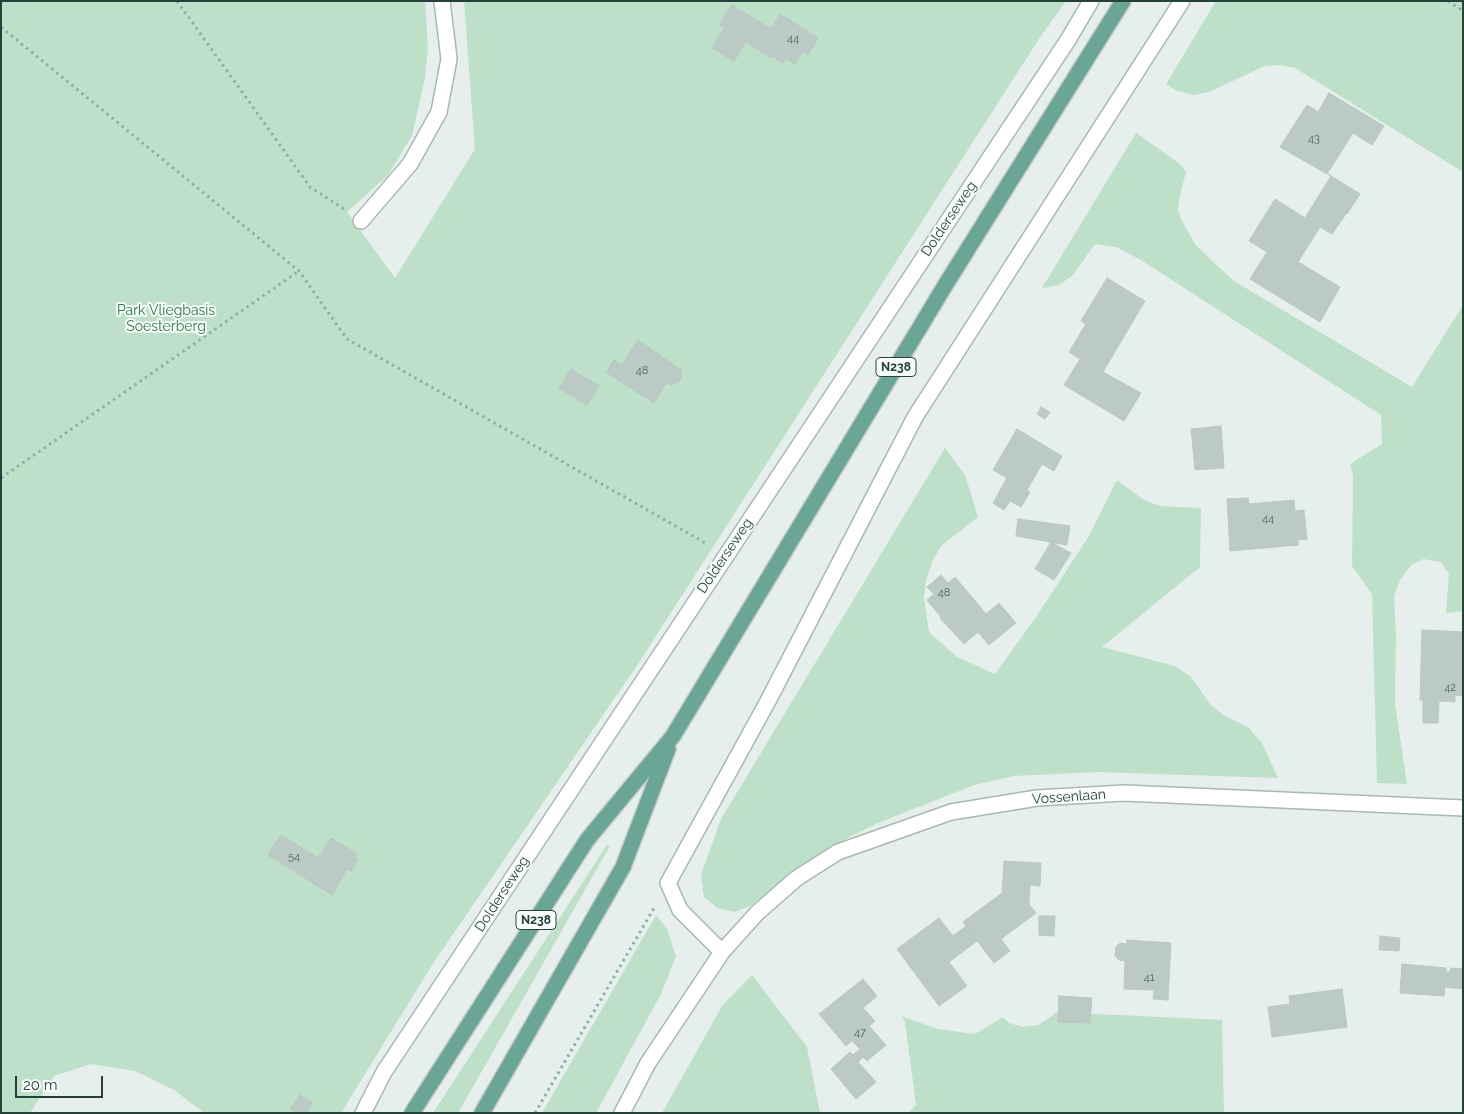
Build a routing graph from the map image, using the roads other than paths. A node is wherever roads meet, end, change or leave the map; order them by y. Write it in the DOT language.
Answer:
graph roads {
  1 [pos="442,1"];
  2 [pos="1091,1"];
  3 [pos="1123,1"];
  4 [pos="1182,1"];
  5 [pos="360,221"];
  6 [pos="673,736"];
  7 [pos="1463,808"];
  8 [pos="722,952"];
  9 [pos="363,1113"];
  10 [pos="412,1113"];
  11 [pos="482,1113"];
  12 [pos="622,1113"];
  1 -- 5 [label="street"];
  2 -- 9 [label="street, Dolderseweg"];
  3 -- 6 [label="main road, N238"];
  4 -- 8 [label="street"];
  6 -- 10 [label="main road, N238"];
  6 -- 11 [label="main road, N238"];
  7 -- 8 [label="street, Vossenlaan"];
  8 -- 12 [label="street"];
}
